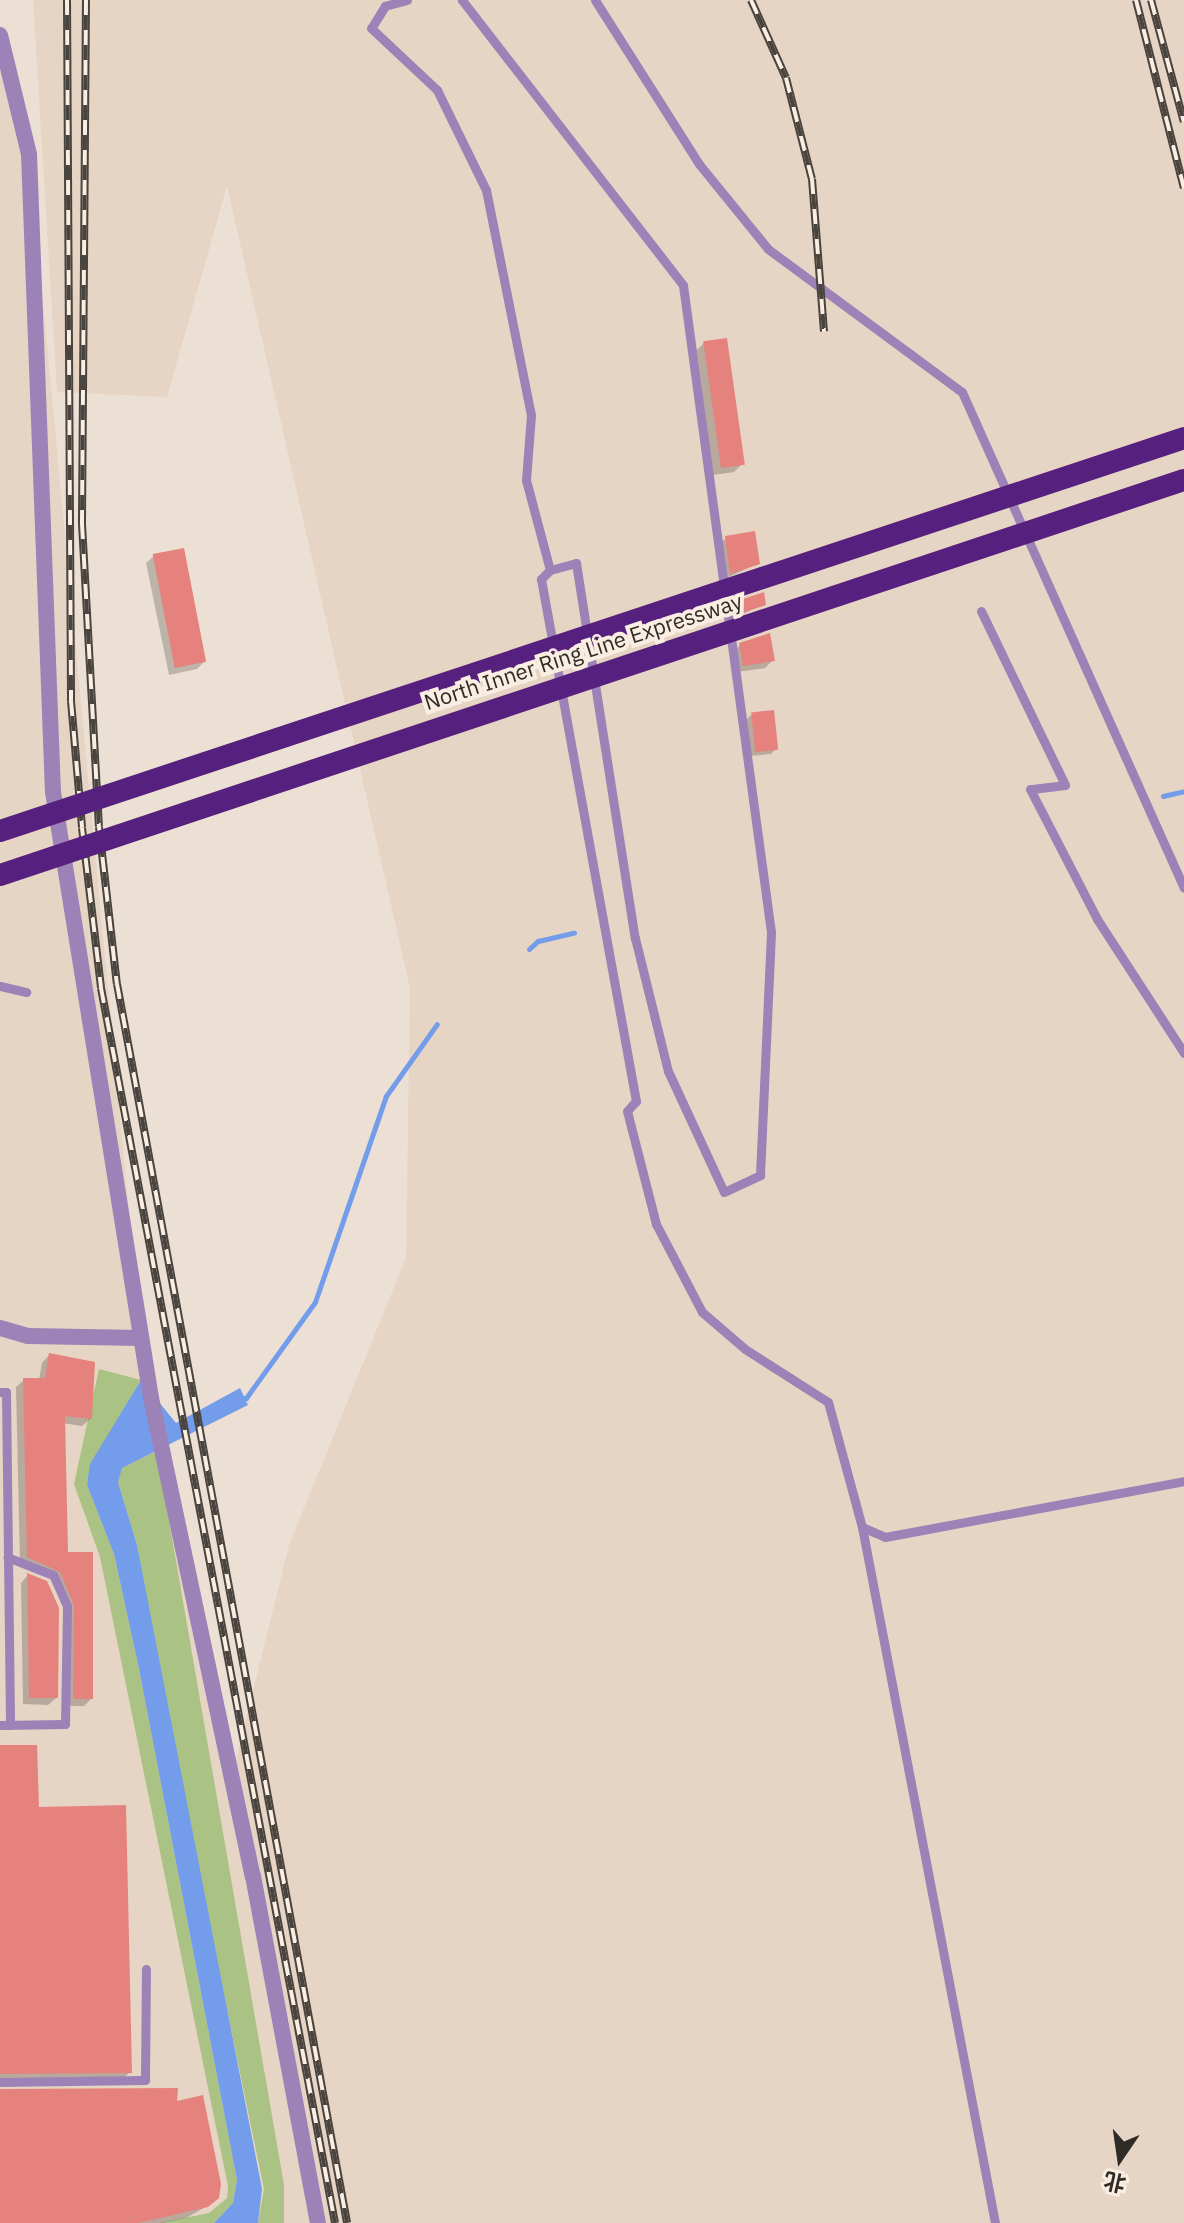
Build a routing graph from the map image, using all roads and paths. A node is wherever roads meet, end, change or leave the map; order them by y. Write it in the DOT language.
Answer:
graph roads {
  1 [pos="407,0"];
  2 [pos="462,0"];
  3 [pos="595,0"];
  4 [pos="0,35"];
  5 [pos="1184,438"];
  6 [pos="1184,480"];
  7 [pos="550,570"];
  8 [pos="981,611"];
  9 [pos="0,831"];
  10 [pos="0,875"];
  11 [pos="1184,888"];
  12 [pos="0,986"];
  13 [pos="26,992"];
  14 [pos="1184,1053"];
  15 [pos="0,1328"];
  16 [pos="141,1338"];
  17 [pos="2,1390"];
  18 [pos="1184,1481"];
  19 [pos="862,1527"];
  20 [pos="7,1557"];
  21 [pos="5,1725"];
  22 [pos="146,1969"];
  23 [pos="0,2082"];
  24 [pos="318,2223"];
  25 [pos="995,2223"];
  1 -- 7 [label="lane"];
  2 -- 7 [label="lane"];
  3 -- 11 [label="lane"];
  4 -- 16 [label="street"];
  5 -- 9 [label="highway, North Inner Ring Line Expressway, bridge"];
  6 -- 10 [label="highway, North Inner Ring Line Expressway, bridge"];
  7 -- 19 [label="lane"];
  8 -- 14 [label="lane"];
  12 -- 13 [label="lane"];
  15 -- 16 [label="street"];
  16 -- 24 [label="street"];
  17 -- 20 [label="lane"];
  18 -- 19 [label="lane"];
  19 -- 25 [label="lane"];
  20 -- 21 [label="lane"];
  20 -- 21 [label="lane"];
  22 -- 23 [label="lane"];
}
